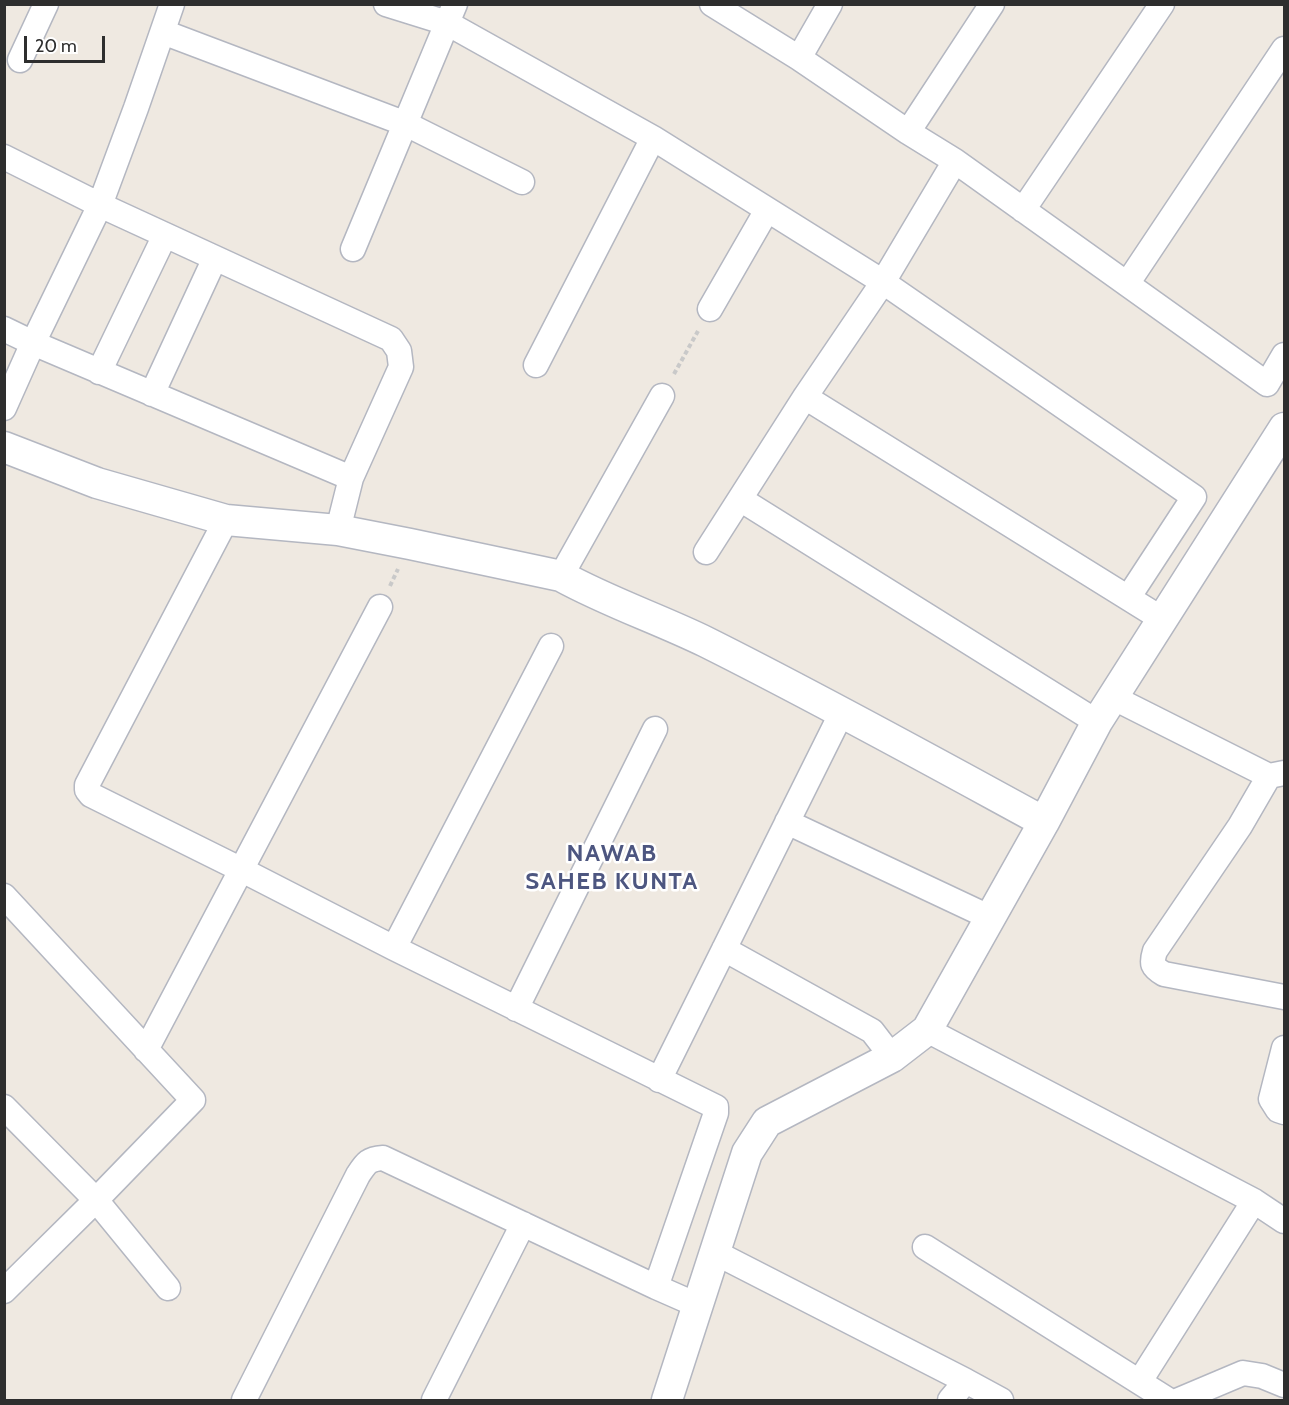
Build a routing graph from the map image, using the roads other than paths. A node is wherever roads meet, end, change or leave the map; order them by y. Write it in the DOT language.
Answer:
graph roads {
  1 [pos="46,4"];
  2 [pos="172,4"];
  3 [pos="386,4"];
  4 [pos="712,4"];
  5 [pos="830,4"];
  6 [pos="993,4"];
  7 [pos="1162,4"];
  8 [pos="451,14"];
  9 [pos="163,32"];
  10 [pos="1284,49"];
  11 [pos="800,58"];
  12 [pos="20,60"];
  13 [pos="406,124"];
  14 [pos="908,132"];
  15 [pos="653,138"];
  16 [pos="4,157"];
  17 [pos="955,161"];
  18 [pos="522,182"];
  19 [pos="100,205"];
  20 [pos="767,210"];
  21 [pos="1023,210"];
  22 [pos="165,235"];
  23 [pos="353,249"];
  24 [pos="215,258"];
  25 [pos="883,282"];
  26 [pos="1127,285"];
  27 [pos="710,309"];
  28 [pos="4,329"];
  29 [pos="33,343"];
  30 [pos="1284,355"];
  31 [pos="536,365"];
  32 [pos="99,372"];
  33 [pos="152,394"];
  34 [pos="662,396"];
  35 [pos="805,397"];
  36 [pos="4,408"];
  37 [pos="1284,428"];
  38 [pos="4,447"];
  39 [pos="351,478"];
  40 [pos="740,499"];
  41 [pos="226,520"];
  42 [pos="338,530"];
  43 [pos="706,552"];
  44 [pos="561,576"];
  45 [pos="1128,598"];
  46 [pos="380,607"];
  47 [pos="1162,619"];
  48 [pos="551,646"];
  49 [pos="1112,697"];
  50 [pos="842,712"];
  51 [pos="1096,722"];
  52 [pos="655,729"];
  53 [pos="1277,774"];
  54 [pos="787,822"];
  55 [pos="1044,822"];
  56 [pos="242,870"];
  57 [pos="4,896"];
  58 [pos="991,918"];
  59 [pos="394,948"];
  60 [pos="724,949"];
  61 [pos="1284,997"];
  62 [pos="516,1009"];
  63 [pos="927,1030"];
  64 [pos="1284,1048"];
  65 [pos="146,1050"];
  66 [pos="892,1057"];
  67 [pos="659,1080"];
  68 [pos="4,1107"];
  69 [pos="1284,1112"];
  70 [pos="96,1200"];
  71 [pos="1254,1201"];
  72 [pos="1284,1221"];
  73 [pos="523,1224"];
  74 [pos="925,1247"];
  75 [pos="714,1252"];
  76 [pos="656,1287"];
  77 [pos="168,1288"];
  78 [pos="4,1291"];
  79 [pos="697,1305"];
  80 [pos="966,1381"];
  81 [pos="1140,1382"];
  82 [pos="1284,1385"];
  83 [pos="244,1401"];
  84 [pos="434,1401"];
  85 [pos="666,1401"];
  86 [pos="950,1401"];
  87 [pos="1001,1401"];
  88 [pos="1168,1401"];
  89 [pos="1179,1401"];
  1 -- 12 [label="street"];
  2 -- 9 [label="street"];
  3 -- 8 [label="street"];
  4 -- 11 [label="street"];
  5 -- 11 [label="street"];
  6 -- 14 [label="street"];
  7 -- 21 [label="street"];
  8 -- 13 [label="street"];
  8 -- 15 [label="street"];
  9 -- 13 [label="street"];
  9 -- 19 [label="street"];
  10 -- 26 [label="street"];
  11 -- 14 [label="street"];
  13 -- 18 [label="street"];
  13 -- 23 [label="street"];
  14 -- 17 [label="street"];
  15 -- 20 [label="street"];
  15 -- 31 [label="street"];
  16 -- 19 [label="street"];
  17 -- 21 [label="street"];
  17 -- 25 [label="street"];
  19 -- 22 [label="street"];
  19 -- 29 [label="street"];
  20 -- 25 [label="street"];
  20 -- 27 [label="street"];
  21 -- 26 [label="street"];
  22 -- 24 [label="street"];
  22 -- 32 [label="street"];
  24 -- 33 [label="street"];
  24 -- 39 [label="street"];
  25 -- 35 [label="street"];
  25 -- 45 [label="street"];
  26 -- 30 [label="street"];
  28 -- 29 [label="street"];
  29 -- 32 [label="street"];
  29 -- 36 [label="street"];
  32 -- 33 [label="street"];
  33 -- 39 [label="street"];
  34 -- 44 [label="street"];
  35 -- 40 [label="street"];
  35 -- 45 [label="street"];
  37 -- 47 [label="street"];
  38 -- 41 [label="street"];
  39 -- 42 [label="street"];
  40 -- 43 [label="street"];
  40 -- 51 [label="street"];
  41 -- 42 [label="street"];
  41 -- 56 [label="street"];
  42 -- 44 [label="street"];
  44 -- 50 [label="street"];
  45 -- 47 [label="street"];
  46 -- 56 [label="street"];
  47 -- 49 [label="street"];
  48 -- 59 [label="street"];
  49 -- 51 [label="street"];
  49 -- 53 [label="street"];
  50 -- 54 [label="street"];
  50 -- 55 [label="street"];
  51 -- 55 [label="street"];
  52 -- 62 [label="street"];
  53 -- 61 [label="street"];
  54 -- 58 [label="street"];
  54 -- 60 [label="street"];
  55 -- 58 [label="street"];
  56 -- 59 [label="street"];
  56 -- 65 [label="street"];
  57 -- 65 [label="street"];
  58 -- 63 [label="street"];
  59 -- 62 [label="street"];
  60 -- 66 [label="street"];
  60 -- 67 [label="street"];
  62 -- 67 [label="street"];
  63 -- 66 [label="street"];
  63 -- 71 [label="street"];
  64 -- 69 [label="street"];
  65 -- 70 [label="street"];
  66 -- 75 [label="street"];
  67 -- 76 [label="street"];
  68 -- 70 [label="street"];
  70 -- 77 [label="street"];
  70 -- 78 [label="street"];
  71 -- 72 [label="street"];
  71 -- 81 [label="street"];
  73 -- 76 [label="street"];
  73 -- 83 [label="street"];
  73 -- 84 [label="street"];
  74 -- 81 [label="street"];
  75 -- 79 [label="street"];
  75 -- 80 [label="street"];
  76 -- 79 [label="street"];
  79 -- 85 [label="street"];
  80 -- 86 [label="street"];
  80 -- 87 [label="street"];
  81 -- 88 [label="street"];
  82 -- 89 [label="street"];
}
